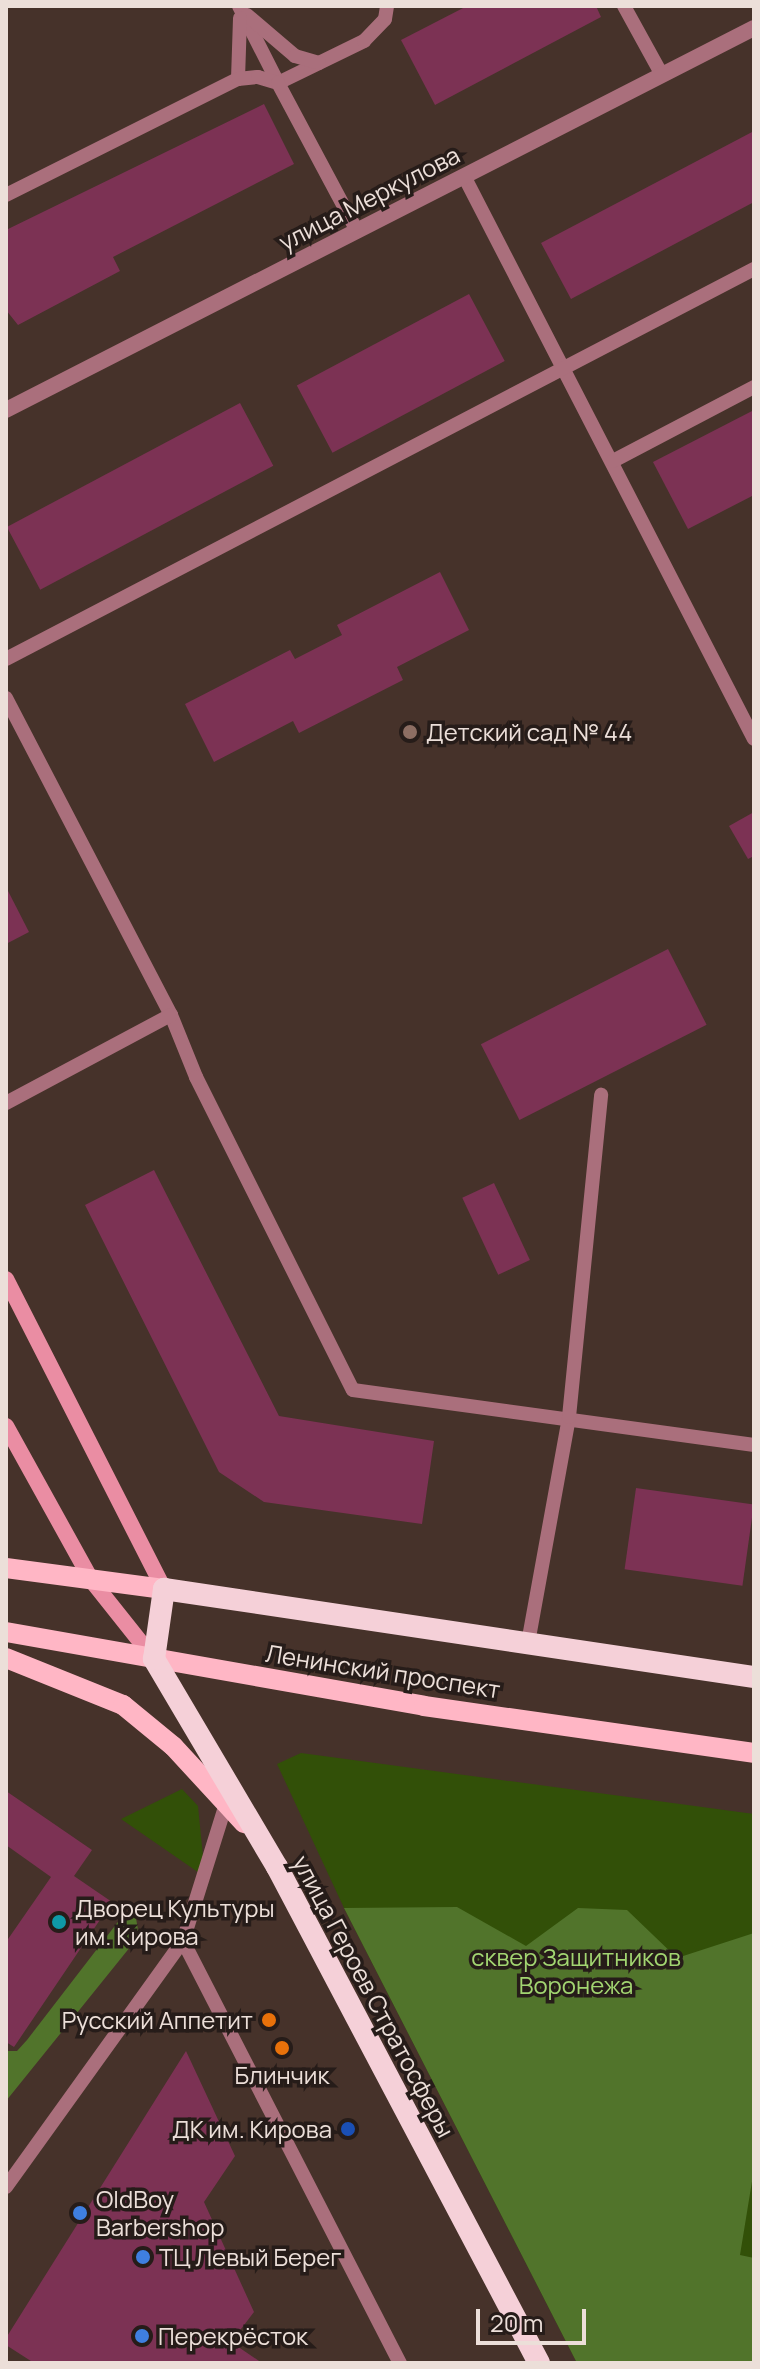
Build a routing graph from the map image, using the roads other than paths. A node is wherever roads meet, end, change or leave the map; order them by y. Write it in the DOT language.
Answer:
graph roads {
  1 [pos="238,6"];
  2 [pos="387,6"];
  3 [pos="624,6"];
  4 [pos="754,28"];
  5 [pos="319,63"];
  6 [pos="662,75"];
  7 [pos="238,79"];
  8 [pos="278,83"];
  9 [pos="464,176"];
  10 [pos="6,195"];
  11 [pos="357,231"];
  12 [pos="754,269"];
  13 [pos="564,367"];
  14 [pos="754,387"];
  15 [pos="6,410"];
  16 [pos="613,461"];
  17 [pos="6,659"];
  18 [pos="6,698"];
  19 [pos="754,739"];
  20 [pos="171,1015"];
  21 [pos="601,1095"];
  22 [pos="6,1103"];
  23 [pos="6,1279"];
  24 [pos="569,1417"];
  25 [pos="6,1426"];
  26 [pos="754,1445"];
  27 [pos="6,1568"];
  28 [pos="92,1581"];
  29 [pos="164,1589"];
  30 [pos="6,1632"];
  31 [pos="528,1643"];
  32 [pos="6,1658"];
  33 [pos="154,1659"];
  34 [pos="754,1677"];
  35 [pos="754,1753"];
  36 [pos="226,1804"];
  37 [pos="262,1842"];
  38 [pos="183,1941"];
  39 [pos="6,2187"];
  40 [pos="400,2363"];
  41 [pos="539,2363"];
  1 -- 7 [label="lane"];
  2 -- 5 [label="lane"];
  3 -- 6 [label="lane"];
  4 -- 6 [label="street, улица Меркулова"];
  5 -- 8 [label="lane"];
  5 -- 8 [label="lane"];
  6 -- 9 [label="street, улица Меркулова"];
  7 -- 8 [label="lane"];
  7 -- 10 [label="lane"];
  8 -- 11 [label="lane"];
  9 -- 11 [label="street, улица Меркулова"];
  9 -- 13 [label="lane"];
  11 -- 15 [label="street, улица Меркулова"];
  12 -- 13 [label="lane"];
  13 -- 16 [label="lane"];
  13 -- 17 [label="lane"];
  14 -- 16 [label="lane"];
  16 -- 19 [label="lane"];
  18 -- 20 [label="lane"];
  20 -- 22 [label="lane"];
  20 -- 24 [label="lane"];
  21 -- 24 [label="lane"];
  23 -- 29 [label="main road"];
  24 -- 26 [label="lane"];
  24 -- 31 [label="lane"];
  25 -- 28 [label="main road, улица Героев Стратосферы"];
  27 -- 28 [label="main road, Ленинский проспект"];
  28 -- 29 [label="main road, Ленинский проспект"];
  28 -- 33 [label="main road, улица Героев Стратосферы"];
  29 -- 31 [label="highway, Ленинский проспект"];
  29 -- 33 [label="highway"];
  30 -- 33 [label="main road, Ленинский проспект"];
  31 -- 34 [label="highway, Ленинский проспект"];
  32 -- 36 [label="main road"];
  33 -- 35 [label="main road, Ленинский проспект"];
  33 -- 37 [label="highway, улица Героев Стратосферы"];
  36 -- 37 [label="main road"];
  36 -- 38 [label="lane"];
  37 -- 41 [label="highway, улица Героев Стратосферы"];
  38 -- 39 [label="lane"];
  38 -- 40 [label="lane"];
}
